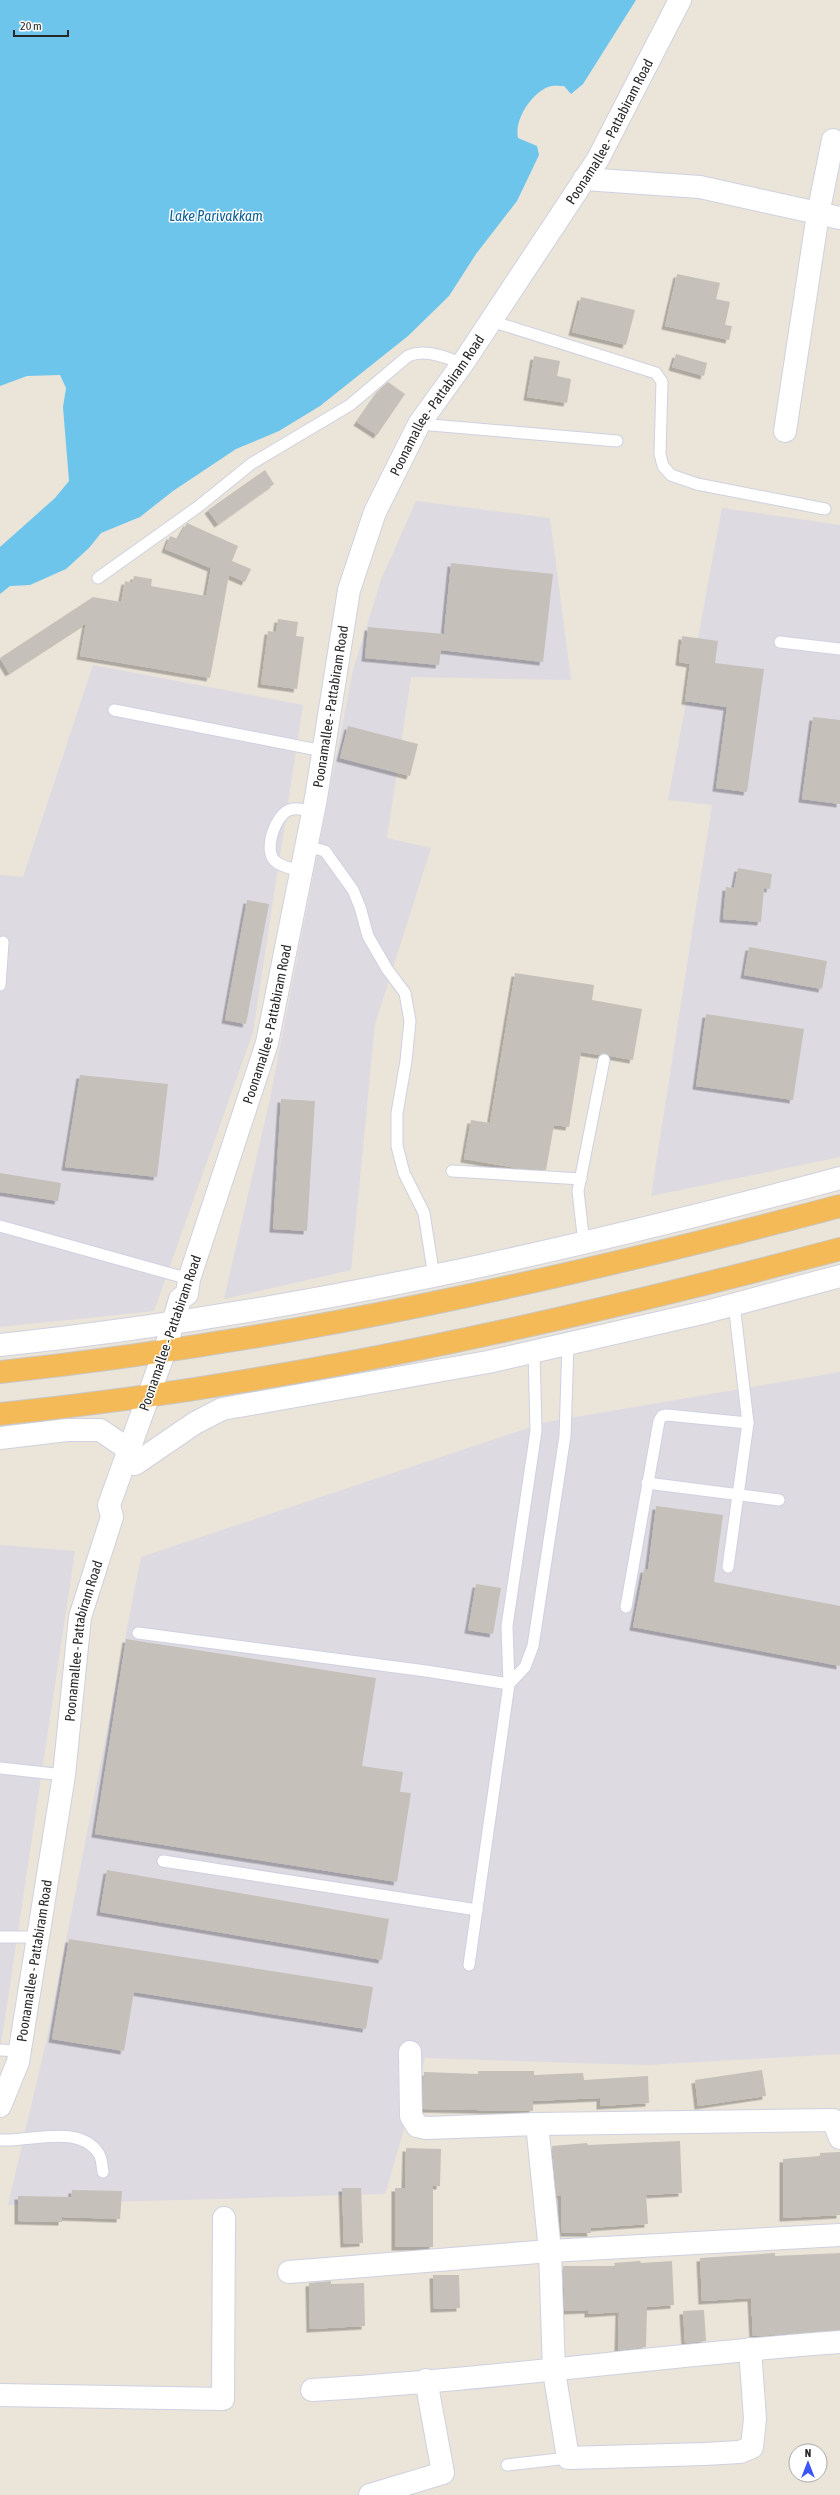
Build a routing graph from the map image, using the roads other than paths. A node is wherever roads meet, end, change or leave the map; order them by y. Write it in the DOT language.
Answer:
graph roads {
  1 [pos="680,0"];
  2 [pos="832,140"];
  3 [pos="584,179"];
  4 [pos="818,214"];
  5 [pos="840,218"];
  6 [pos="491,321"];
  7 [pos="463,363"];
  8 [pos="419,424"];
  9 [pos="785,431"];
  10 [pos="617,441"];
  11 [pos="825,509"];
  12 [pos="98,578"];
  13 [pos="780,642"];
  14 [pos="840,649"];
  15 [pos="114,710"];
  16 [pos="324,751"];
  17 [pos="314,812"];
  18 [pos="306,846"];
  19 [pos="301,871"];
  20 [pos="3,942"];
  21 [pos="0,985"];
  22 [pos="604,1060"];
  23 [pos="452,1171"];
  24 [pos="840,1178"];
  25 [pos="581,1179"];
  26 [pos="840,1206"];
  27 [pos="0,1226"];
  28 [pos="584,1244"];
  29 [pos="840,1249"];
  30 [pos="840,1276"];
  31 [pos="434,1277"];
  32 [pos="188,1286"];
  33 [pos="734,1304"];
  34 [pos="179,1322"];
  35 [pos="568,1344"];
  36 [pos="0,1345"];
  37 [pos="170,1349"];
  38 [pos="534,1351"];
  39 [pos="0,1372"];
  40 [pos="153,1394"];
  41 [pos="76,1405"];
  42 [pos="0,1414"];
  43 [pos="748,1423"];
  44 [pos="100,1430"];
  45 [pos="0,1438"];
  46 [pos="132,1457"];
  47 [pos="647,1483"];
  48 [pos="738,1495"];
  49 [pos="779,1500"];
  50 [pos="728,1566"];
  51 [pos="626,1607"];
  52 [pos="138,1633"];
  53 [pos="509,1684"];
  54 [pos="0,1768"];
  55 [pos="64,1774"];
  56 [pos="162,1861"];
  57 [pos="477,1910"];
  58 [pos="0,1937"];
  59 [pos="38,1937"];
  60 [pos="469,1965"];
  61 [pos="10,2050"];
  62 [pos="410,2052"];
  63 [pos="0,2106"];
  64 [pos="537,2124"];
  65 [pos="840,2138"];
  66 [pos="0,2140"];
  67 [pos="103,2172"];
  68 [pos="224,2218"];
  69 [pos="840,2235"];
  70 [pos="550,2251"];
  71 [pos="289,2272"];
  72 [pos="840,2342"];
  73 [pos="750,2349"];
  74 [pos="554,2371"];
  75 [pos="426,2380"];
  76 [pos="312,2390"];
  77 [pos="0,2395"];
  78 [pos="568,2458"];
  79 [pos="507,2465"];
  80 [pos="370,2495"];
  1 -- 3 [label="street, Poonamallee - Pattabiram Road"];
  2 -- 4 [label="street"];
  3 -- 4 [label="street"];
  3 -- 6 [label="street, Poonamallee - Pattabiram Road"];
  4 -- 5 [label="street"];
  4 -- 9 [label="street"];
  6 -- 7 [label="street, Poonamallee - Pattabiram Road"];
  6 -- 11 [label="lane"];
  7 -- 8 [label="street, Poonamallee - Pattabiram Road"];
  7 -- 12 [label="lane"];
  8 -- 10 [label="lane"];
  8 -- 16 [label="street, Poonamallee - Pattabiram Road"];
  13 -- 14 [label="lane"];
  15 -- 16 [label="lane"];
  16 -- 17 [label="street, Poonamallee - Pattabiram Road"];
  17 -- 18 [label="street, Poonamallee - Pattabiram Road"];
  17 -- 19 [label="lane"];
  18 -- 19 [label="street, Poonamallee - Pattabiram Road"];
  18 -- 31 [label="lane"];
  19 -- 32 [label="street, Poonamallee - Pattabiram Road"];
  20 -- 21 [label="lane"];
  22 -- 25 [label="lane"];
  23 -- 25 [label="lane"];
  24 -- 28 [label="street"];
  25 -- 28 [label="lane"];
  26 -- 37 [label="highway"];
  27 -- 32 [label="lane"];
  28 -- 31 [label="street"];
  29 -- 40 [label="highway"];
  30 -- 33 [label="street"];
  31 -- 34 [label="street"];
  32 -- 34 [label="street, Poonamallee - Pattabiram Road"];
  33 -- 35 [label="street"];
  33 -- 43 [label="lane"];
  34 -- 36 [label="street"];
  34 -- 37 [label="street, Poonamallee - Pattabiram Road"];
  35 -- 38 [label="street"];
  35 -- 53 [label="lane"];
  37 -- 39 [label="highway"];
  37 -- 40 [label="street, Poonamallee - Pattabiram Road"];
  38 -- 46 [label="street"];
  38 -- 53 [label="lane"];
  40 -- 41 [label="highway"];
  40 -- 46 [label="street, Poonamallee - Pattabiram Road"];
  41 -- 42 [label="highway"];
  41 -- 44 [label="street"];
  43 -- 47 [label="lane"];
  43 -- 48 [label="lane"];
  44 -- 45 [label="street"];
  44 -- 46 [label="street"];
  46 -- 55 [label="street, Poonamallee - Pattabiram Road"];
  47 -- 48 [label="lane"];
  47 -- 51 [label="lane"];
  48 -- 49 [label="lane"];
  48 -- 50 [label="lane"];
  52 -- 53 [label="lane"];
  53 -- 57 [label="lane"];
  54 -- 55 [label="lane"];
  55 -- 59 [label="street, Poonamallee - Pattabiram Road"];
  56 -- 57 [label="lane"];
  57 -- 60 [label="lane"];
  58 -- 59 [label="lane"];
  59 -- 61 [label="street, Poonamallee - Pattabiram Road"];
  61 -- 63 [label="street, Poonamallee - Pattabiram Road"];
  62 -- 64 [label="street"];
  64 -- 65 [label="street"];
  64 -- 70 [label="street"];
  66 -- 67 [label="lane"];
  68 -- 77 [label="street"];
  69 -- 70 [label="street"];
  70 -- 71 [label="street"];
  70 -- 74 [label="street"];
  72 -- 73 [label="street"];
  73 -- 74 [label="street"];
  73 -- 78 [label="street"];
  74 -- 75 [label="street"];
  74 -- 78 [label="street"];
  75 -- 76 [label="street"];
  75 -- 80 [label="street"];
  78 -- 79 [label="lane"];
}
